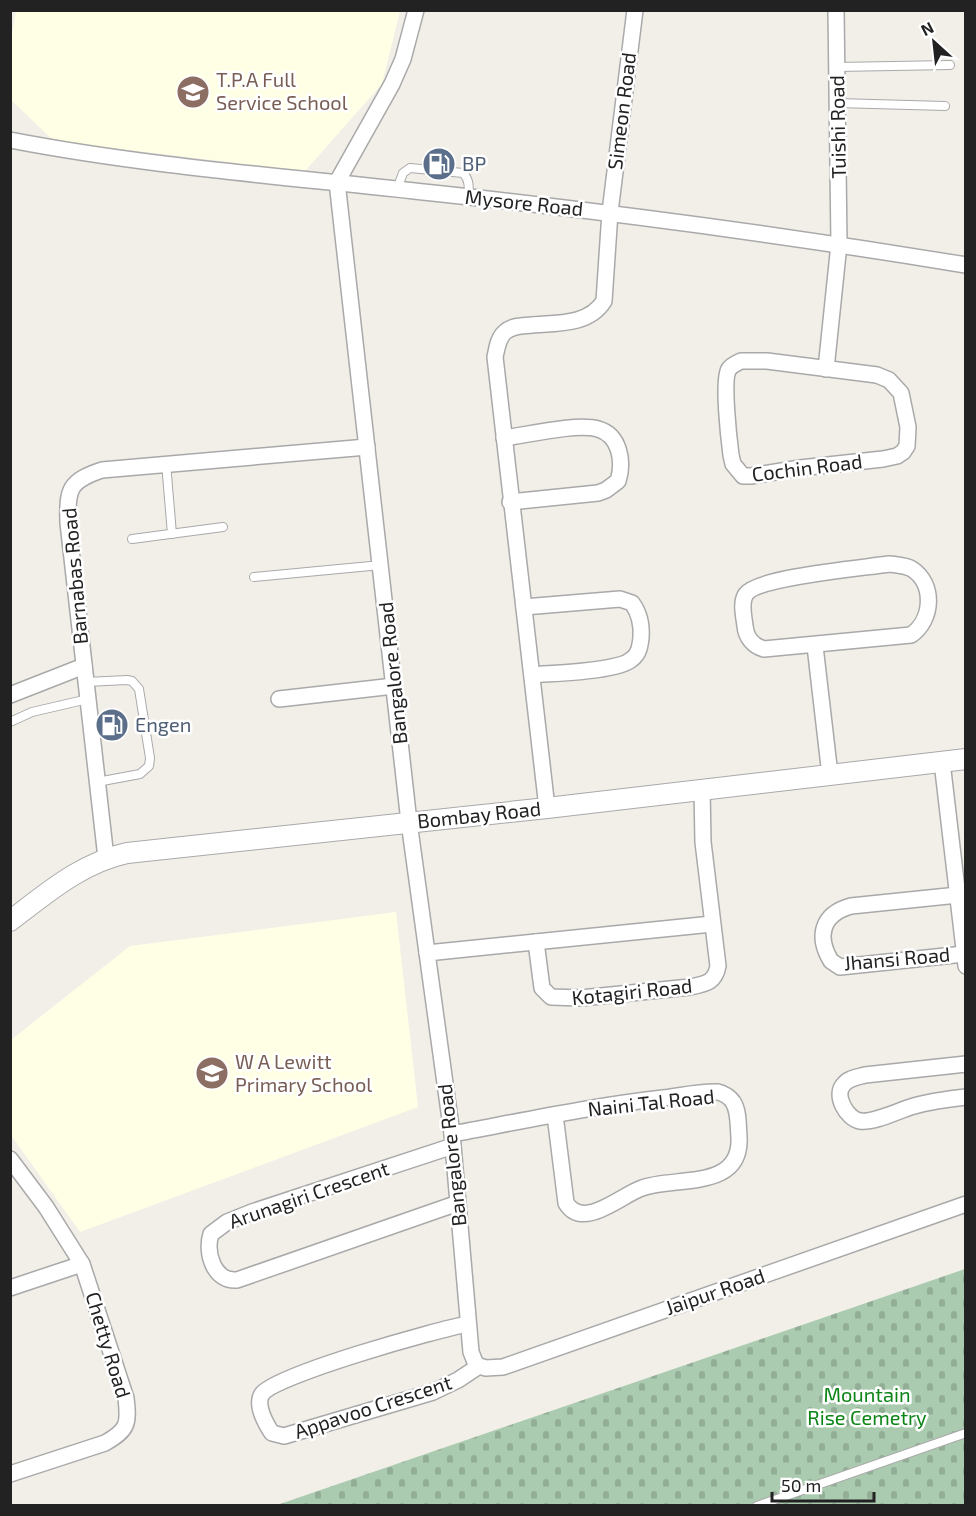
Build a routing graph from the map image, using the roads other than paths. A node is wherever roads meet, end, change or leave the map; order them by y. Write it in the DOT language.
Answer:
graph roads {
  1 [pos="416,10"];
  2 [pos="635,10"];
  3 [pos="836,10"];
  4 [pos="950,65"];
  5 [pos="836,67"];
  6 [pos="837,103"];
  7 [pos="945,106"];
  8 [pos="10,140"];
  9 [pos="337,182"];
  10 [pos="397,189"];
  11 [pos="468,197"];
  12 [pos="610,212"];
  13 [pos="839,244"];
  14 [pos="966,265"];
  15 [pos="826,369"];
  16 [pos="504,438"];
  17 [pos="367,447"];
  18 [pos="166,463"];
  19 [pos="510,502"];
  20 [pos="223,527"];
  21 [pos="172,534"];
  22 [pos="132,539"];
  23 [pos="381,565"];
  24 [pos="254,577"];
  25 [pos="524,607"];
  26 [pos="815,646"];
  27 [pos="84,666"];
  28 [pos="532,675"];
  29 [pos="86,682"];
  30 [pos="394,686"];
  31 [pos="10,695"];
  32 [pos="88,699"];
  33 [pos="279,699"];
  34 [pos="10,722"];
  35 [pos="966,759"];
  36 [pos="942,762"];
  37 [pos="830,775"];
  38 [pos="97,782"];
  39 [pos="702,789"];
  40 [pos="547,808"];
  41 [pos="409,822"];
  42 [pos="106,858"];
  43 [pos="958,895"];
  44 [pos="10,921"];
  45 [pos="712,924"];
  46 [pos="536,942"];
  47 [pos="427,953"];
  48 [pos="965,960"];
  49 [pos="966,1064"];
  50 [pos="966,1097"];
  51 [pos="555,1115"];
  52 [pos="452,1140"];
  53 [pos="10,1159"];
  54 [pos="458,1203"];
  55 [pos="966,1204"];
  56 [pos="82,1264"];
  57 [pos="10,1288"];
  58 [pos="468,1324"];
  59 [pos="475,1359"];
  60 [pos="966,1433"];
  61 [pos="10,1474"];
  62 [pos="757,1506"];
  1 -- 9 [label="street"];
  2 -- 12 [label="street, Simeon Road"];
  3 -- 5 [label="street, Tuishi Road"];
  4 -- 5 [label="lane"];
  5 -- 6 [label="street, Tuishi Road"];
  6 -- 7 [label="lane"];
  6 -- 13 [label="street, Tuishi Road"];
  8 -- 9 [label="street, Mysore Road"];
  9 -- 10 [label="street, Mysore Road"];
  9 -- 17 [label="street, Bangalore Road"];
  10 -- 11 [label="street, Mysore Road"];
  10 -- 11 [label="lane"];
  11 -- 12 [label="street, Mysore Road"];
  12 -- 13 [label="street, Mysore Road"];
  12 -- 16 [label="street, Simeon Road"];
  13 -- 14 [label="street, Mysore Road"];
  13 -- 15 [label="street"];
  15 -- 15 [label="street, Cochin Road"];
  16 -- 19 [label="street, Simeon Road"];
  16 -- 19 [label="street"];
  17 -- 18 [label="street, Barnabas Road"];
  17 -- 23 [label="street, Bangalore Road"];
  18 -- 21 [label="lane"];
  18 -- 27 [label="street, Barnabas Road"];
  19 -- 25 [label="street, Simeon Road"];
  20 -- 21 [label="lane"];
  21 -- 22 [label="lane"];
  23 -- 24 [label="lane"];
  23 -- 30 [label="street, Bangalore Road"];
  25 -- 28 [label="street, Simeon Road"];
  25 -- 28 [label="street"];
  26 -- 26 [label="street"];
  26 -- 37 [label="street"];
  27 -- 29 [label="street, Barnabas Road"];
  27 -- 31 [label="street"];
  28 -- 40 [label="street, Simeon Road"];
  29 -- 32 [label="street, Barnabas Road"];
  29 -- 38 [label="lane"];
  30 -- 33 [label="street"];
  30 -- 41 [label="street, Bangalore Road"];
  32 -- 34 [label="lane"];
  32 -- 38 [label="street, Barnabas Road"];
  35 -- 36 [label="street, Bombay Road"];
  36 -- 37 [label="street, Bombay Road"];
  36 -- 43 [label="street, Jhansi Road"];
  37 -- 39 [label="street, Bombay Road"];
  38 -- 42 [label="street, Barnabas Road"];
  39 -- 40 [label="street, Bombay Road"];
  39 -- 45 [label="street, Kotagiri Road"];
  40 -- 41 [label="street, Bombay Road"];
  41 -- 42 [label="street, Bombay Road"];
  41 -- 47 [label="street, Bangalore Road"];
  42 -- 44 [label="street, Bombay Road"];
  43 -- 48 [label="street, Jhansi Road"];
  43 -- 48 [label="street, Jhansi Road"];
  45 -- 46 [label="street"];
  45 -- 46 [label="street, Kotagiri Road"];
  46 -- 47 [label="street"];
  47 -- 52 [label="street, Bangalore Road"];
  49 -- 50 [label="street"];
  51 -- 51 [label="street, Naini Tal Road"];
  51 -- 52 [label="street, Naini Tal Road"];
  52 -- 54 [label="street, Bangalore Road"];
  52 -- 54 [label="street, Arunagiri Crescent"];
  53 -- 56 [label="street, Chetty Road"];
  54 -- 58 [label="street, Bangalore Road"];
  55 -- 59 [label="street, Jaipur Road"];
  56 -- 57 [label="street"];
  56 -- 61 [label="street, Chetty Road"];
  58 -- 59 [label="street, Bangalore Road"];
  58 -- 59 [label="street, Appavoo Crescent"];
  60 -- 62 [label="lane"];
}
